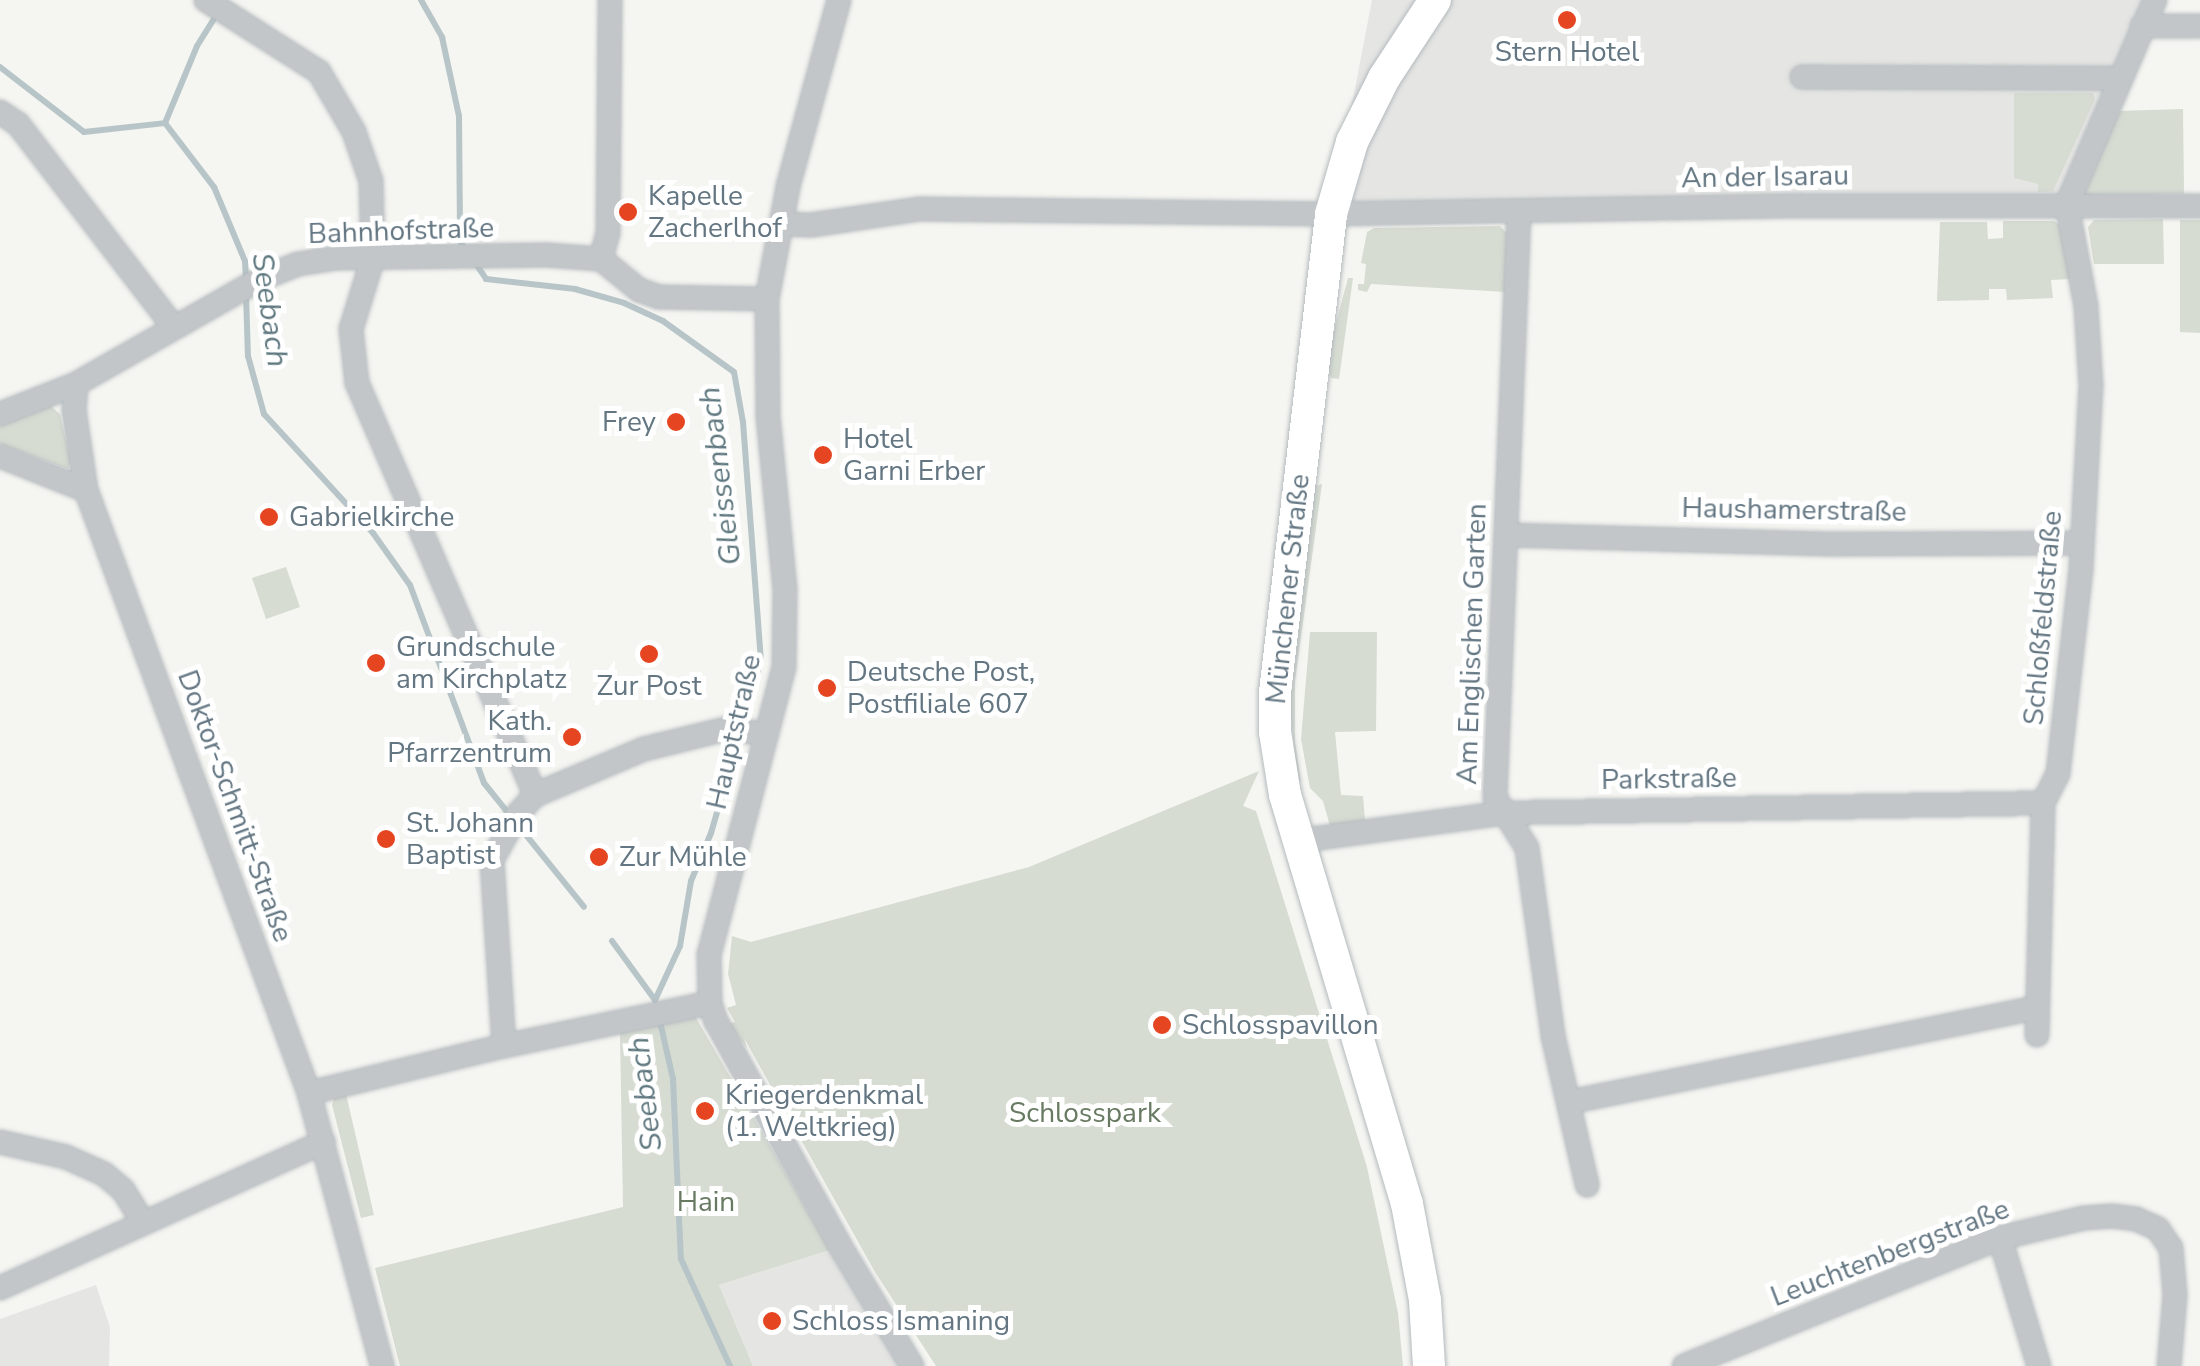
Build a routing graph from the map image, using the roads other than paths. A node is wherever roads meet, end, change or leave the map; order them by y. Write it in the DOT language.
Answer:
graph roads {
  1 [pos="610,0"];
  2 [pos="839,0"];
  3 [pos="1435,0"];
  4 [pos="2155,0"];
  5 [pos="215,8"];
  6 [pos="2142,26"];
  7 [pos="2200,26"];
  8 [pos="1802,77"];
  9 [pos="2119,78"];
  10 [pos="0,112"];
  11 [pos="2067,205"];
  12 [pos="2200,206"];
  13 [pos="1518,212"];
  14 [pos="1331,214"];
  15 [pos="781,224"];
  16 [pos="373,258"];
  17 [pos="601,259"];
  18 [pos="767,299"];
  19 [pos="174,327"];
  20 [pos="76,384"];
  21 [pos="0,414"];
  22 [pos="0,456"];
  23 [pos="86,490"];
  24 [pos="1506,535"];
  25 [pos="2082,543"];
  26 [pos="753,732"];
  27 [pos="535,795"];
  28 [pos="2043,802"];
  29 [pos="1504,813"];
  30 [pos="1297,840"];
  31 [pos="700,1005"];
  32 [pos="2037,1008"];
  33 [pos="2038,1035"];
  34 [pos="504,1046"];
  35 [pos="309,1094"];
  36 [pos="1568,1102"];
  37 [pos="0,1142"];
  38 [pos="324,1142"];
  39 [pos="1587,1184"];
  40 [pos="143,1222"];
  41 [pos="2000,1238"];
  42 [pos="0,1288"];
  43 [pos="1696,1364"];
  44 [pos="382,1366"];
  45 [pos="912,1366"];
  46 [pos="1430,1366"];
  47 [pos="2039,1366"];
  48 [pos="2170,1366"];
  1 -- 17 [label="street"];
  2 -- 15 [label="street, Hauptstraße"];
  3 -- 14 [label="main road, Münchener Straße"];
  4 -- 6 [label="street"];
  5 -- 16 [label="street"];
  6 -- 7 [label="street"];
  6 -- 9 [label="street"];
  8 -- 9 [label="street"];
  9 -- 11 [label="street"];
  10 -- 19 [label="street"];
  11 -- 12 [label="street, An der Isarau"];
  11 -- 13 [label="street, An der Isarau"];
  11 -- 25 [label="street, Schloßfeldstraße"];
  13 -- 14 [label="street, An der Isarau"];
  13 -- 24 [label="street, Am Englischen Garten"];
  14 -- 15 [label="street"];
  14 -- 30 [label="main road, Münchener Straße"];
  15 -- 18 [label="street, Hauptstraße"];
  16 -- 17 [label="street, Bahnhofstraße"];
  16 -- 19 [label="street, Bahnhofstraße"];
  16 -- 27 [label="street"];
  17 -- 18 [label="street"];
  18 -- 26 [label="street, Hauptstraße"];
  19 -- 20 [label="street, Bahnhofstraße"];
  20 -- 21 [label="street, Bahnhofstraße"];
  20 -- 23 [label="street, Doktor-Schmitt-Straße"];
  22 -- 23 [label="street"];
  23 -- 35 [label="street, Doktor-Schmitt-Straße"];
  24 -- 25 [label="street, Haushamerstraße"];
  24 -- 29 [label="street, Am Englischen Garten"];
  25 -- 28 [label="street, Schloßfeldstraße"];
  26 -- 27 [label="street"];
  26 -- 31 [label="street, Hauptstraße"];
  27 -- 34 [label="street"];
  28 -- 29 [label="street, Parkstraße"];
  28 -- 32 [label="street, Schloßfeldstraße"];
  29 -- 30 [label="street, Parkstraße"];
  29 -- 36 [label="street, Am Englischen Garten"];
  30 -- 46 [label="main road, Münchener Straße"];
  31 -- 34 [label="street"];
  31 -- 45 [label="street"];
  32 -- 33 [label="street, Schloßfeldstraße"];
  32 -- 36 [label="street"];
  34 -- 35 [label="street"];
  35 -- 38 [label="street, Doktor-Schmitt-Straße"];
  36 -- 39 [label="street, Am Englischen Garten"];
  37 -- 40 [label="street"];
  38 -- 40 [label="street"];
  38 -- 44 [label="street, Doktor-Schmitt-Straße"];
  40 -- 42 [label="street"];
  41 -- 43 [label="street, Leuchtenbergstraße"];
  41 -- 47 [label="street"];
  41 -- 48 [label="street, Leuchtenbergstraße"];
}
